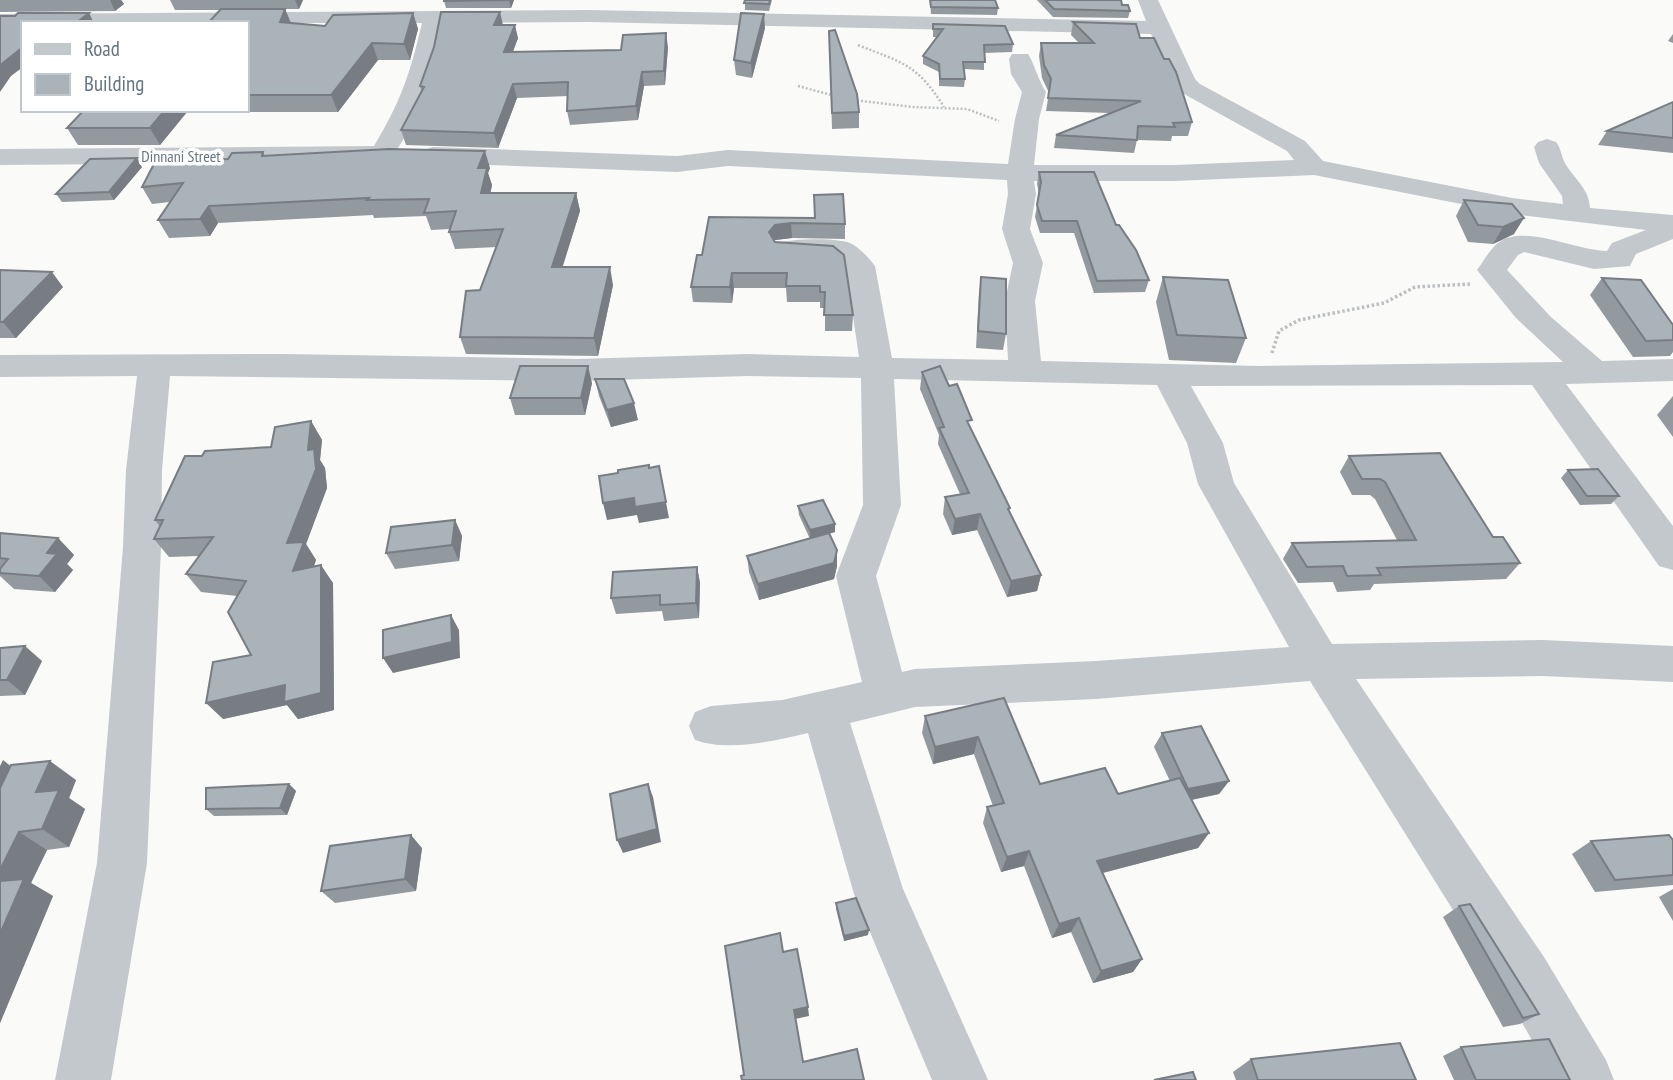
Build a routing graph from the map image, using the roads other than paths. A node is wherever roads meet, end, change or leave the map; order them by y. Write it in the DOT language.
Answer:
graph roads {
  1 [pos="128,0"];
  2 [pos="1148,0"];
  3 [pos="720,9"];
  4 [pos="433,17"];
  5 [pos="113,19"];
  6 [pos="0,20"];
  7 [pos="1159,28"];
  8 [pos="1020,59"];
  9 [pos="1547,147"];
  10 [pos="382,154"];
  11 [pos="0,157"];
  12 [pos="1314,167"];
  13 [pos="1020,173"];
  14 [pos="1512,206"];
  15 [pos="1577,215"];
  16 [pos="1673,223"];
  17 [pos="786,249"];
  18 [pos="1622,249"];
  19 [pos="0,366"];
  20 [pos="155,366"];
  21 [pos="877,367"];
  22 [pos="1673,369"];
  23 [pos="1026,370"];
  24 [pos="1594,372"];
  25 [pos="1168,374"];
  26 [pos="1541,374"];
  27 [pos="1673,555"];
  28 [pos="1322,662"];
  29 [pos="1673,664"];
  30 [pos="887,695"];
  31 [pos="824,710"];
  32 [pos="711,726"];
  33 [pos="83,1080"];
  34 [pos="960,1080"];
  35 [pos="1587,1080"];
  1 -- 5 [label="street"];
  2 -- 7 [label="street"];
  3 -- 4 [label="street"];
  3 -- 7 [label="street"];
  4 -- 5 [label="street"];
  4 -- 10 [label="street"];
  5 -- 6 [label="street"];
  7 -- 12 [label="street"];
  8 -- 13 [label="street"];
  9 -- 15 [label="street"];
  10 -- 11 [label="street, Dinnani Street"];
  10 -- 13 [label="street, Dinnani Street"];
  12 -- 13 [label="street, Dinnani Street"];
  12 -- 14 [label="street, Dinnani Street"];
  13 -- 23 [label="street"];
  14 -- 15 [label="street"];
  14 -- 18 [label="street"];
  15 -- 16 [label="street"];
  16 -- 18 [label="street"];
  17 -- 21 [label="street"];
  18 -- 24 [label="street"];
  19 -- 20 [label="street"];
  20 -- 21 [label="street"];
  20 -- 33 [label="street"];
  21 -- 23 [label="street"];
  21 -- 30 [label="street"];
  22 -- 24 [label="street"];
  23 -- 25 [label="street"];
  24 -- 26 [label="street"];
  25 -- 26 [label="street"];
  25 -- 28 [label="street"];
  26 -- 27 [label="street"];
  28 -- 29 [label="street"];
  28 -- 30 [label="street"];
  28 -- 35 [label="street"];
  30 -- 31 [label="street"];
  31 -- 32 [label="street"];
  31 -- 34 [label="street"];
}
